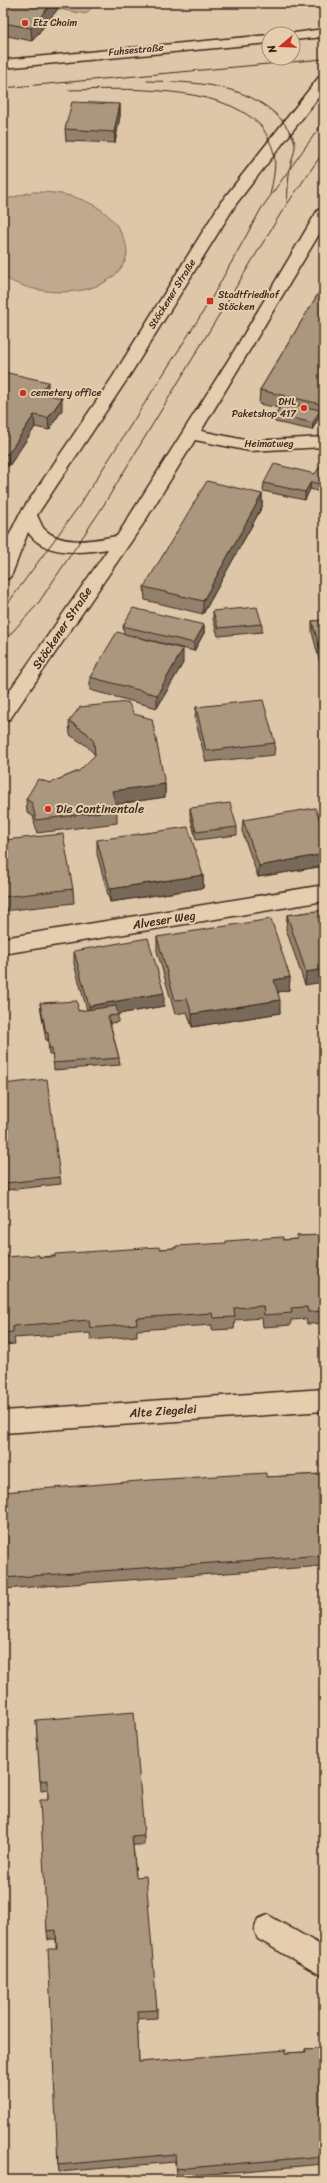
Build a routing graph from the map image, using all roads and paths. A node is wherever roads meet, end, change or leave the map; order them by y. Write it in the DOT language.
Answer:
graph roads {
  1 [pos="324,33"];
  2 [pos="301,35"];
  3 [pos="261,40"];
  4 [pos="3,64"];
  5 [pos="324,80"];
  6 [pos="324,213"];
  7 [pos="191,434"];
  8 [pos="324,442"];
  9 [pos="28,515"];
  10 [pos="9,540"];
  11 [pos="121,541"];
  12 [pos="3,574"];
  13 [pos="3,714"];
  14 [pos="324,893"];
  15 [pos="3,946"];
  16 [pos="324,1400"];
  17 [pos="3,1422"];
  18 [pos="268,1929"];
  19 [pos="324,1963"];
  1 -- 2 [label="street"];
  3 -- 4 [label="street, Fuhsestraße"];
  5 -- 9 [label="street, Stöckener Straße"];
  6 -- 7 [label="street, Stöckener Straße"];
  7 -- 8 [label="street, Heimatweg"];
  7 -- 11 [label="street, Stöckener Straße"];
  9 -- 10 [label="street, Stöckener Straße"];
  9 -- 11 [label="street"];
  10 -- 12 [label="street, Stöckener Straße"];
  11 -- 13 [label="street, Stöckener Straße"];
  14 -- 15 [label="street, Alveser Weg"];
  16 -- 17 [label="street, Alte Ziegelei"];
  18 -- 19 [label="street"];
}
